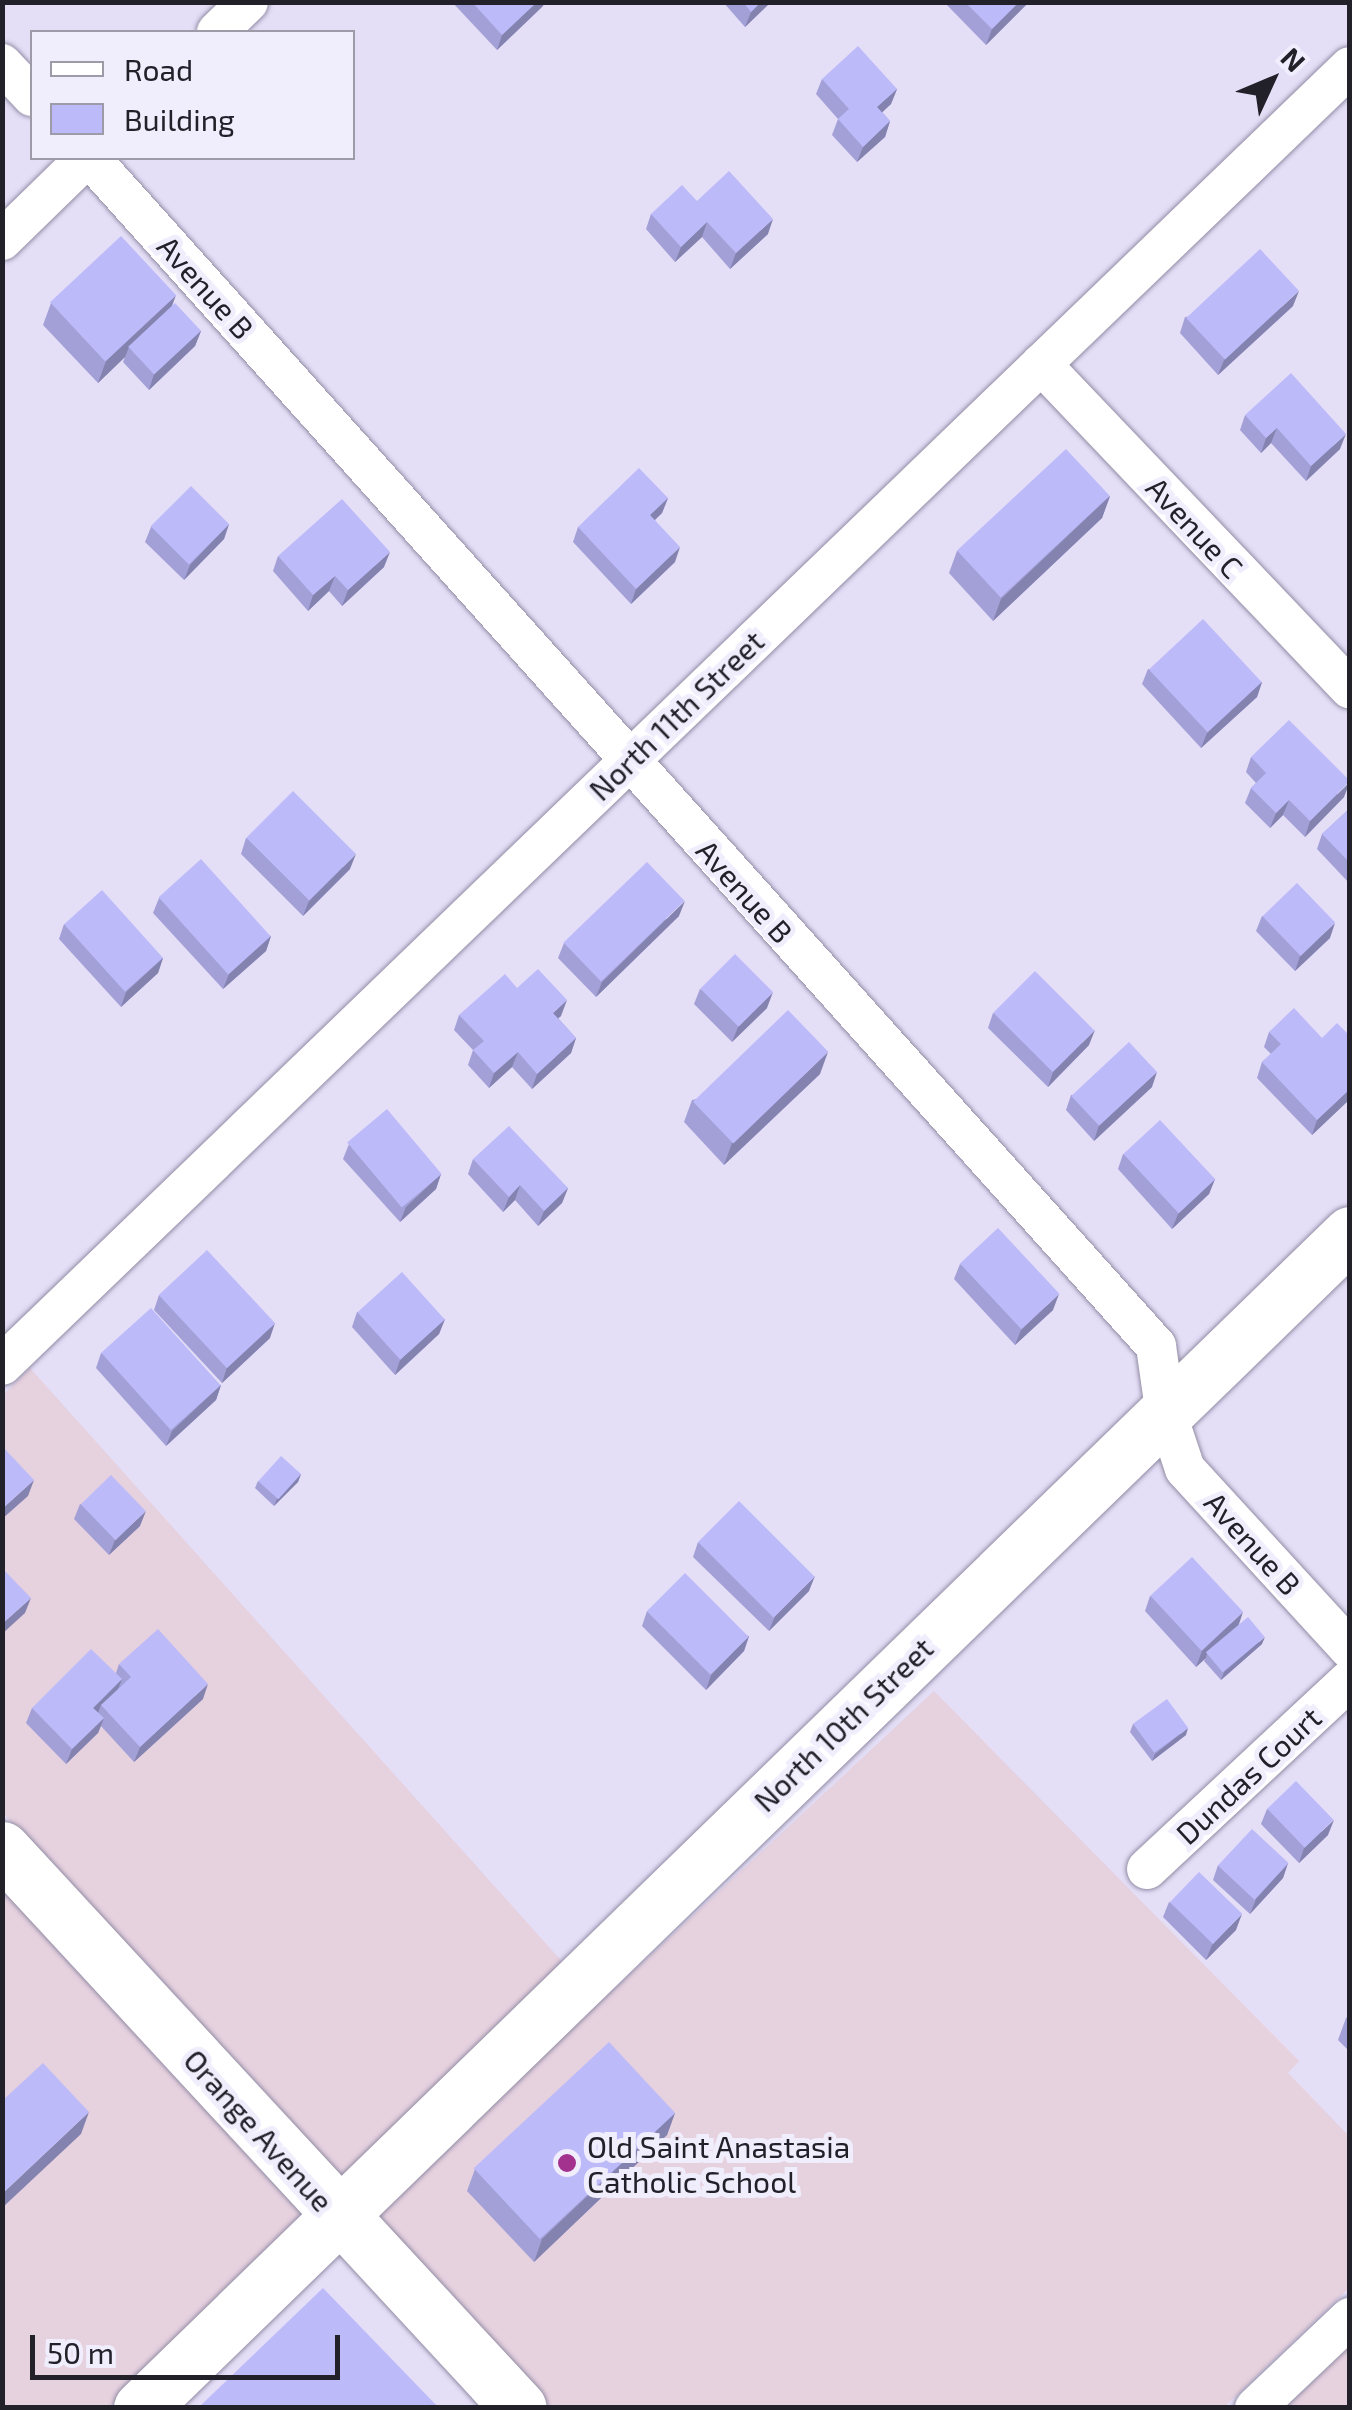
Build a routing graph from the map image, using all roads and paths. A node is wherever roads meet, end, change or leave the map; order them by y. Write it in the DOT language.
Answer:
graph roads {
  1 [pos="248,2"];
  2 [pos="219,30"];
  3 [pos="2,64"];
  4 [pos="1350,66"];
  5 [pos="30,94"];
  6 [pos="86,160"];
  7 [pos="90,160"];
  8 [pos="2,240"];
  9 [pos="1042,364"];
  10 [pos="1350,689"];
  11 [pos="628,761"];
  12 [pos="1350,1234"];
  13 [pos="2,1365"];
  14 [pos="1165,1409"];
  15 [pos="1350,1649"];
  16 [pos="1350,1680"];
  17 [pos="2,1849"];
  18 [pos="1147,1869"];
  19 [pos="339,2217"];
  20 [pos="1350,2318"];
  21 [pos="142,2408"];
  22 [pos="519,2408"];
  23 [pos="1255,2408"];
  1 -- 2 [label="street"];
  3 -- 5 [label="street"];
  4 -- 9 [label="street, North 11th Street"];
  6 -- 8 [label="street"];
  7 -- 11 [label="street, Avenue B"];
  9 -- 10 [label="street, Avenue C"];
  9 -- 11 [label="street, North 11th Street"];
  11 -- 13 [label="street, North 11th Street"];
  11 -- 14 [label="street, Avenue B"];
  12 -- 14 [label="street, North 10th Street"];
  14 -- 15 [label="street, Avenue B"];
  14 -- 19 [label="street, North 10th Street"];
  16 -- 18 [label="street, Dundas Court"];
  17 -- 19 [label="street, Orange Avenue"];
  19 -- 21 [label="street, North 10th Street"];
  19 -- 22 [label="street, Orange Avenue"];
  20 -- 23 [label="street"];
}
